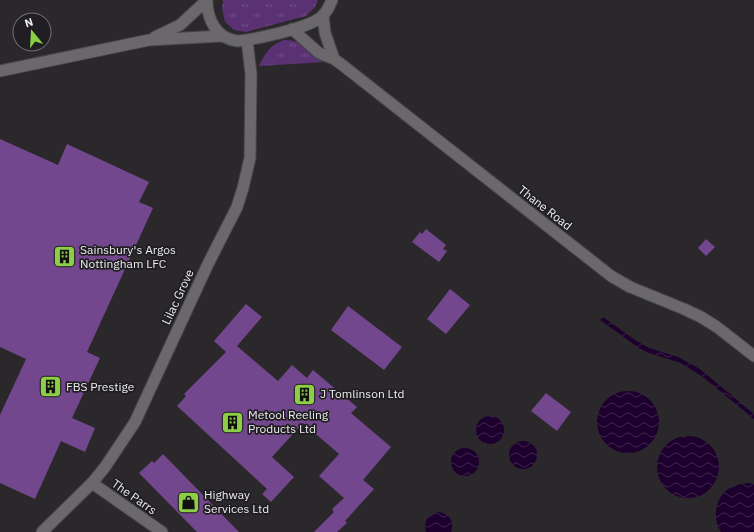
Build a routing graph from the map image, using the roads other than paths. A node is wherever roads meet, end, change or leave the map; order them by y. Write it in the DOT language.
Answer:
graph roads {
  1 [pos="206,0"];
  2 [pos="332,0"];
  3 [pos="323,15"];
  4 [pos="292,29"];
  5 [pos="222,36"];
  6 [pos="149,40"];
  7 [pos="247,40"];
  8 [pos="334,59"];
  9 [pos="0,71"];
  10 [pos="754,356"];
  11 [pos="92,483"];
  12 [pos="42,532"];
  13 [pos="162,532"];
  1 -- 5 [label="street"];
  1 -- 6 [label="street"];
  2 -- 3 [label="street"];
  3 -- 4 [label="street"];
  3 -- 8 [label="street"];
  4 -- 7 [label="street"];
  4 -- 8 [label="street, Thane Road"];
  5 -- 6 [label="street"];
  5 -- 7 [label="street"];
  6 -- 9 [label="street"];
  7 -- 11 [label="street, Lilac Grove"];
  8 -- 10 [label="street, Thane Road"];
  11 -- 12 [label="street, Lilac Grove"];
  11 -- 13 [label="street, The Parrs"];
}
